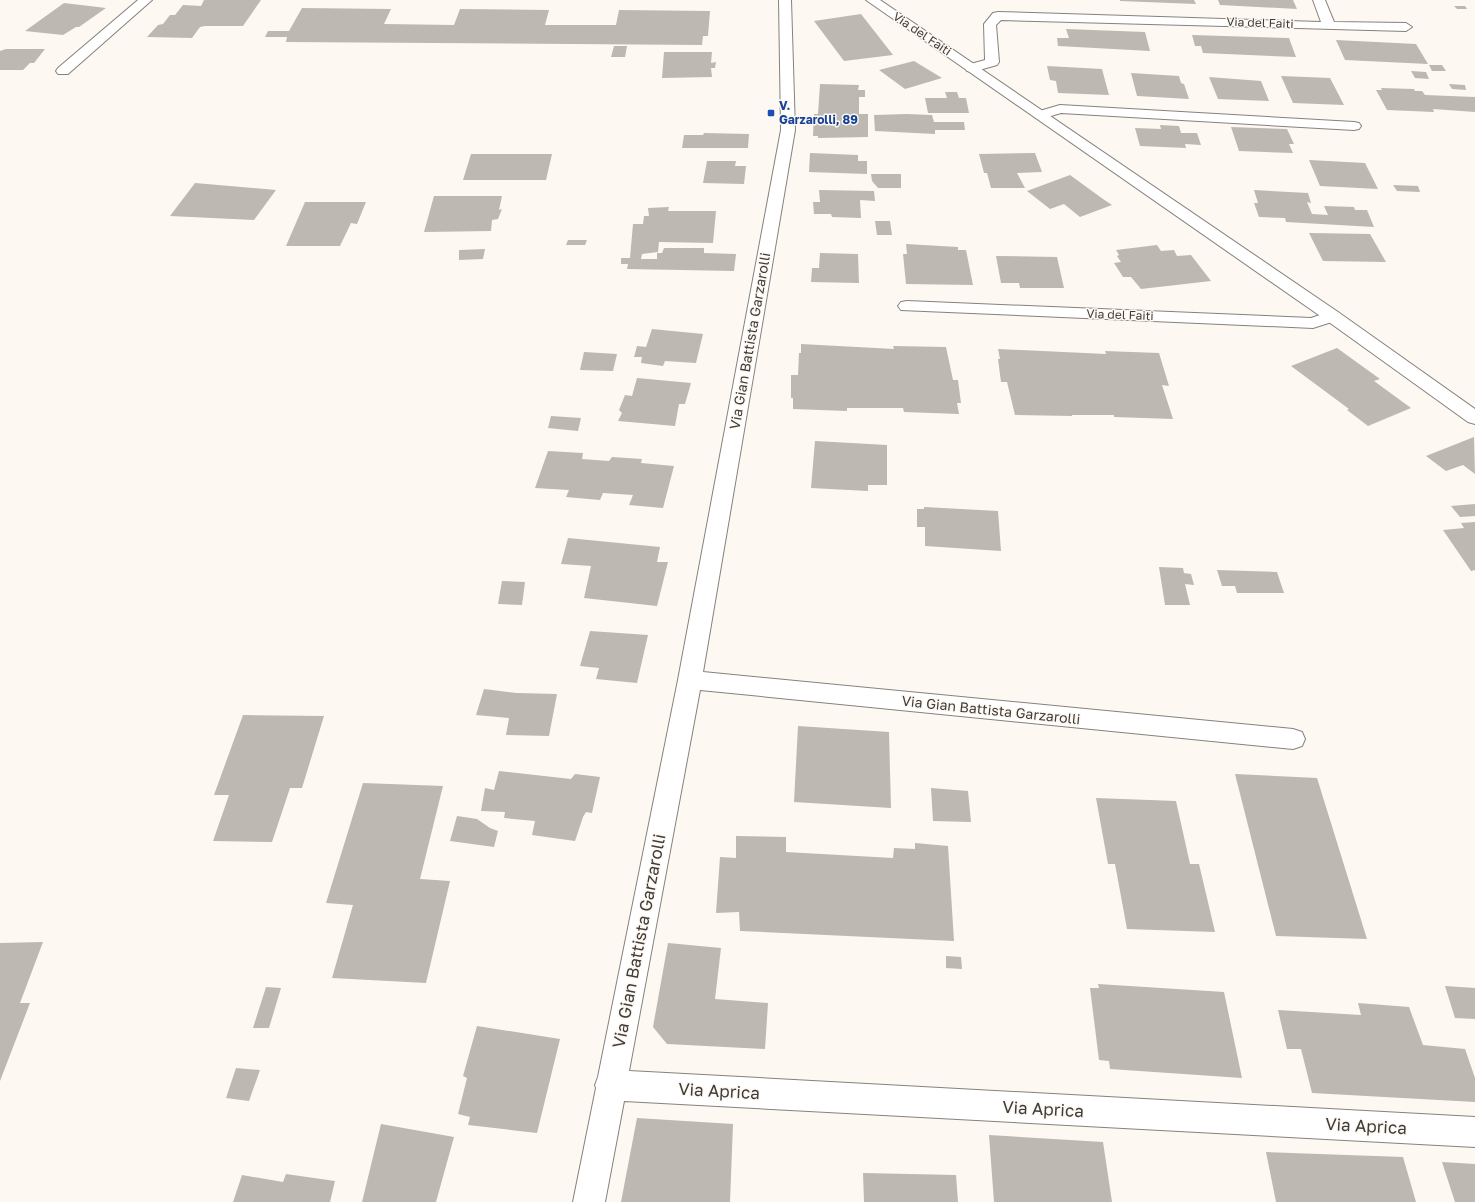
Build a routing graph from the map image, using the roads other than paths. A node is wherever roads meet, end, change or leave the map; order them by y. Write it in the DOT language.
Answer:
graph roads {
  1 [pos="146,0"];
  2 [pos="785,0"];
  3 [pos="872,0"];
  4 [pos="1319,0"];
  5 [pos="1329,26"];
  6 [pos="1406,27"];
  7 [pos="972,68"];
  8 [pos="63,71"];
  9 [pos="1041,115"];
  10 [pos="1354,126"];
  11 [pos="907,306"];
  12 [pos="1332,316"];
  13 [pos="1475,418"];
  14 [pos="690,680"];
  15 [pos="1293,739"];
  16 [pos="610,1085"];
  17 [pos="1475,1132"];
  18 [pos="589,1202"];
  1 -- 8 [label="street"];
  2 -- 14 [label="street, Via Gian Battista Garzarolli"];
  3 -- 7 [label="street, Via del Faiti"];
  4 -- 5 [label="street"];
  5 -- 6 [label="street, Via del Faiti"];
  5 -- 7 [label="street, Via del Faiti"];
  7 -- 9 [label="street, Via del Faiti"];
  9 -- 10 [label="street"];
  9 -- 12 [label="street, Via del Faiti"];
  11 -- 12 [label="street, Via del Faiti"];
  12 -- 13 [label="street, Via del Faiti"];
  14 -- 15 [label="street, Via Gian Battista Garzarolli"];
  14 -- 16 [label="street, Via Gian Battista Garzarolli"];
  16 -- 17 [label="street, Via Aprica"];
  16 -- 18 [label="street, Via Gian Battista Garzarolli"];
}
